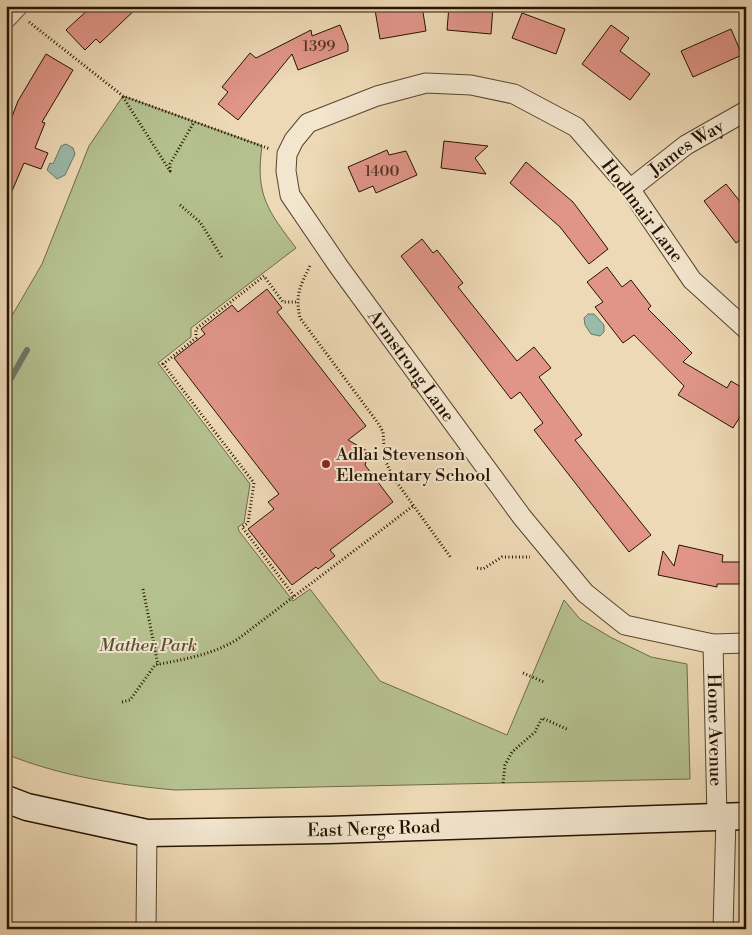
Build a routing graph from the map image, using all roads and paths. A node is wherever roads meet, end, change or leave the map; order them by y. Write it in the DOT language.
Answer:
graph roads {
  1 [pos="13,15"];
  2 [pos="123,96"];
  3 [pos="746,111"];
  4 [pos="194,122"];
  5 [pos="287,154"];
  6 [pos="630,189"];
  7 [pos="180,205"];
  8 [pos="223,259"];
  9 [pos="310,266"];
  10 [pos="296,302"];
  11 [pos="746,329"];
  12 [pos="413,506"];
  13 [pos="531,557"];
  14 [pos="451,558"];
  15 [pos="477,568"];
  16 [pos="143,589"];
  17 [pos="294,596"];
  18 [pos="746,643"];
  19 [pos="713,644"];
  20 [pos="158,664"];
  21 [pos="523,673"];
  22 [pos="544,682"];
  23 [pos="122,702"];
  24 [pos="569,730"];
  25 [pos="503,784"];
  26 [pos="6,799"];
  27 [pos="730,816"];
  28 [pos="146,832"];
  29 [pos="146,929"];
  30 [pos="723,929"];
  1 -- 2 [label="path"];
  2 -- 4 [label="path"];
  2 -- 4 [label="path"];
  3 -- 6 [label="street, James Way"];
  4 -- 5 [label="path"];
  5 -- 6 [label="street, Hodlmair Lane"];
  5 -- 19 [label="street, Armstrong Lane"];
  6 -- 11 [label="street, Hodlmair Lane"];
  7 -- 8 [label="path"];
  9 -- 10 [label="path"];
  10 -- 12 [label="path"];
  10 -- 17 [label="path"];
  12 -- 14 [label="path"];
  12 -- 17 [label="path"];
  13 -- 15 [label="path"];
  16 -- 20 [label="path"];
  17 -- 20 [label="path"];
  18 -- 19 [label="street, Armstrong Lane"];
  19 -- 27 [label="street, Home Avenue"];
  20 -- 23 [label="path"];
  21 -- 22 [label="path"];
  24 -- 25 [label="path"];
  26 -- 28 [label="main road, East Nerge Road"];
  27 -- 28 [label="main road, East Nerge Road"];
  27 -- 30 [label="street, Home Avenue"];
  28 -- 29 [label="street"];
}
